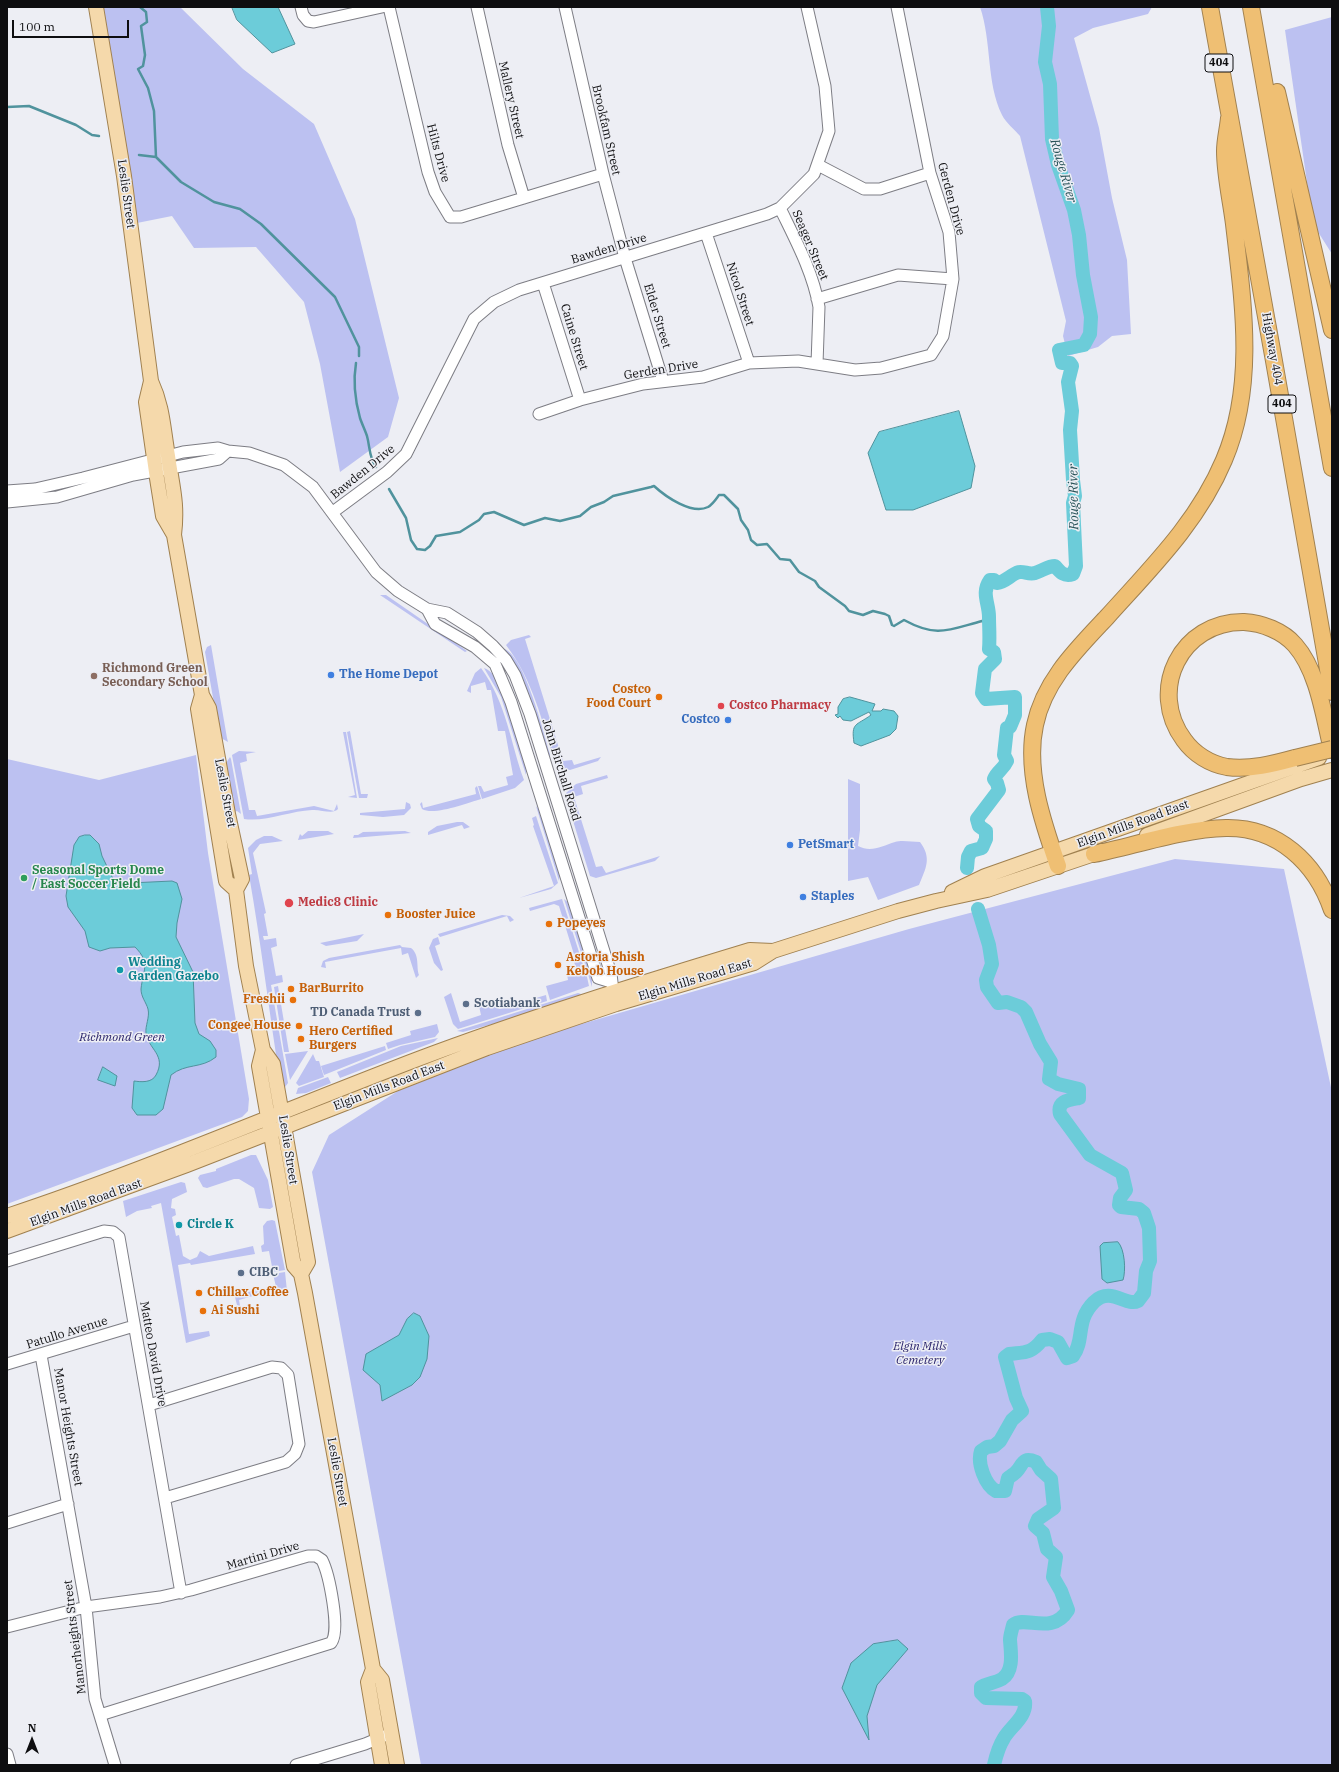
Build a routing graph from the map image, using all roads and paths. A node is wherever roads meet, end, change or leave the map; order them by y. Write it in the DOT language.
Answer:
graph roads {
  1 [pos="96,7"];
  2 [pos="301,7"];
  3 [pos="382,7"];
  4 [pos="389,7"];
  5 [pos="476,7"];
  6 [pos="565,7"];
  7 [pos="807,7"];
  8 [pos="897,7"];
  9 [pos="1210,7"];
  10 [pos="1251,7"];
  11 [pos="1257,38"];
  12 [pos="1229,118"];
  13 [pos="818,165"];
  14 [pos="930,173"];
  15 [pos="603,174"];
  16 [pos="524,198"];
  17 [pos="780,208"];
  18 [pos="706,233"];
  19 [pos="625,258"];
  20 [pos="953,279"];
  21 [pos="543,283"];
  22 [pos="817,299"];
  23 [pos="1332,330"];
  24 [pos="749,362"];
  25 [pos="817,364"];
  26 [pos="663,381"];
  27 [pos="580,400"];
  28 [pos="539,414"];
  29 [pos="162,464"];
  30 [pos="1332,468"];
  31 [pos="7,490"];
  32 [pos="7,502"];
  33 [pos="333,512"];
  34 [pos="1332,692"];
  35 [pos="1332,749"];
  36 [pos="1332,754"];
  37 [pos="1298,768"];
  38 [pos="1332,770"];
  39 [pos="1094,854"];
  40 [pos="1055,859"];
  41 [pos="1332,910"];
  42 [pos="613,993"];
  43 [pos="263,1050"];
  44 [pos="282,1112"];
  45 [pos="268,1117"];
  46 [pos="284,1127"];
  47 [pos="270,1133"];
  48 [pos="7,1216"];
  49 [pos="7,1231"];
  50 [pos="7,1261"];
  51 [pos="301,1274"];
  52 [pos="134,1326"];
  53 [pos="41,1355"];
  54 [pos="7,1364"];
  55 [pos="149,1405"];
  56 [pos="165,1498"];
  57 [pos="68,1504"];
  58 [pos="7,1522"];
  59 [pos="181,1593"];
  60 [pos="86,1607"];
  61 [pos="7,1627"];
  62 [pos="373,1669"];
  63 [pos="100,1715"];
  64 [pos="391,1733"];
  65 [pos="377,1739"];
  66 [pos="7,1754"];
  67 [pos="10,1765"];
  68 [pos="115,1765"];
  69 [pos="296,1765"];
  70 [pos="382,1765"];
  71 [pos="397,1765"];
  1 -- 29 [label="main road, Leslie Street"];
  2 -- 3 [label="street"];
  4 -- 16 [label="street, Hilts Drive"];
  5 -- 16 [label="street, Mallery Street"];
  6 -- 15 [label="street, Brookfam Street"];
  7 -- 13 [label="street, Bawden Drive"];
  8 -- 14 [label="street, Gerden Drive"];
  9 -- 12 [label="highway, Highway 404 / 404"];
  10 -- 11 [label="highway"];
  11 -- 23 [label="highway"];
  11 -- 30 [label="highway"];
  12 -- 34 [label="highway, Highway 404 / 404"];
  12 -- 40 [label="highway"];
  13 -- 14 [label="street"];
  13 -- 17 [label="street, Bawden Drive"];
  14 -- 20 [label="street, Gerden Drive"];
  15 -- 16 [label="street, Hilts Drive"];
  15 -- 19 [label="street, Brookfam Street"];
  17 -- 18 [label="street, Bawden Drive"];
  17 -- 22 [label="street, Seager Street"];
  18 -- 19 [label="street, Bawden Drive"];
  18 -- 24 [label="street, Nicol Street"];
  19 -- 21 [label="street, Bawden Drive"];
  19 -- 26 [label="street, Elder Street"];
  20 -- 22 [label="street"];
  20 -- 25 [label="street, Gerden Drive"];
  21 -- 27 [label="street, Caine Street"];
  21 -- 33 [label="street, Bawden Drive"];
  22 -- 25 [label="street, Seager Street"];
  24 -- 25 [label="street, Gerden Drive"];
  24 -- 26 [label="street, Gerden Drive"];
  26 -- 27 [label="street, Gerden Drive"];
  27 -- 28 [label="street, Gerden Drive"];
  29 -- 31 [label="street"];
  29 -- 32 [label="street"];
  29 -- 33 [label="street"];
  29 -- 43 [label="main road, Leslie Street"];
  33 -- 42 [label="street"];
  35 -- 37 [label="highway, bridge"];
  35 -- 37 [label="highway"];
  36 -- 37 [label="main road, Elgin Mills Road East"];
  37 -- 38 [label="main road, Elgin Mills Road East"];
  37 -- 39 [label="main road, Elgin Mills Road East"];
  37 -- 40 [label="main road, Elgin Mills Road East"];
  39 -- 40 [label="main road, Elgin Mills Road East"];
  39 -- 41 [label="highway"];
  40 -- 42 [label="main road, Elgin Mills Road East"];
  42 -- 44 [label="main road, Elgin Mills Road East"];
  42 -- 46 [label="main road, Elgin Mills Road East"];
  43 -- 44 [label="main road, Leslie Street"];
  43 -- 45 [label="main road, Leslie Street"];
  44 -- 45 [label="main road, Elgin Mills Road East"];
  44 -- 46 [label="main road, Leslie Street"];
  45 -- 47 [label="main road, Leslie Street"];
  45 -- 48 [label="main road, Elgin Mills Road East"];
  46 -- 47 [label="main road, Elgin Mills Road East"];
  46 -- 51 [label="main road, Leslie Street"];
  47 -- 49 [label="main road, Elgin Mills Road East"];
  47 -- 51 [label="main road, Leslie Street"];
  50 -- 52 [label="street, Matteo David Drive"];
  51 -- 62 [label="main road, Leslie Street"];
  52 -- 53 [label="street, Patullo Avenue"];
  52 -- 55 [label="street, Matteo David Drive"];
  53 -- 54 [label="street, Patullo Avenue"];
  53 -- 57 [label="street, Manor Heights Street"];
  55 -- 56 [label="street, Matteo David Drive"];
  55 -- 56 [label="street"];
  56 -- 59 [label="street, Matteo David Drive"];
  57 -- 58 [label="street"];
  57 -- 60 [label="street, Manorheights Street"];
  59 -- 60 [label="street, Martini Drive"];
  59 -- 63 [label="street, Martini Drive"];
  60 -- 61 [label="street, Martini Drive"];
  60 -- 63 [label="street, Manorheights Street"];
  62 -- 64 [label="main road, Leslie Street"];
  62 -- 65 [label="main road, Leslie Street"];
  63 -- 68 [label="street, Manorheights Street"];
  64 -- 65 [label="street"];
  64 -- 71 [label="main road, Leslie Street"];
  65 -- 69 [label="street"];
  65 -- 70 [label="main road, Leslie Street"];
  66 -- 67 [label="street"];
}
